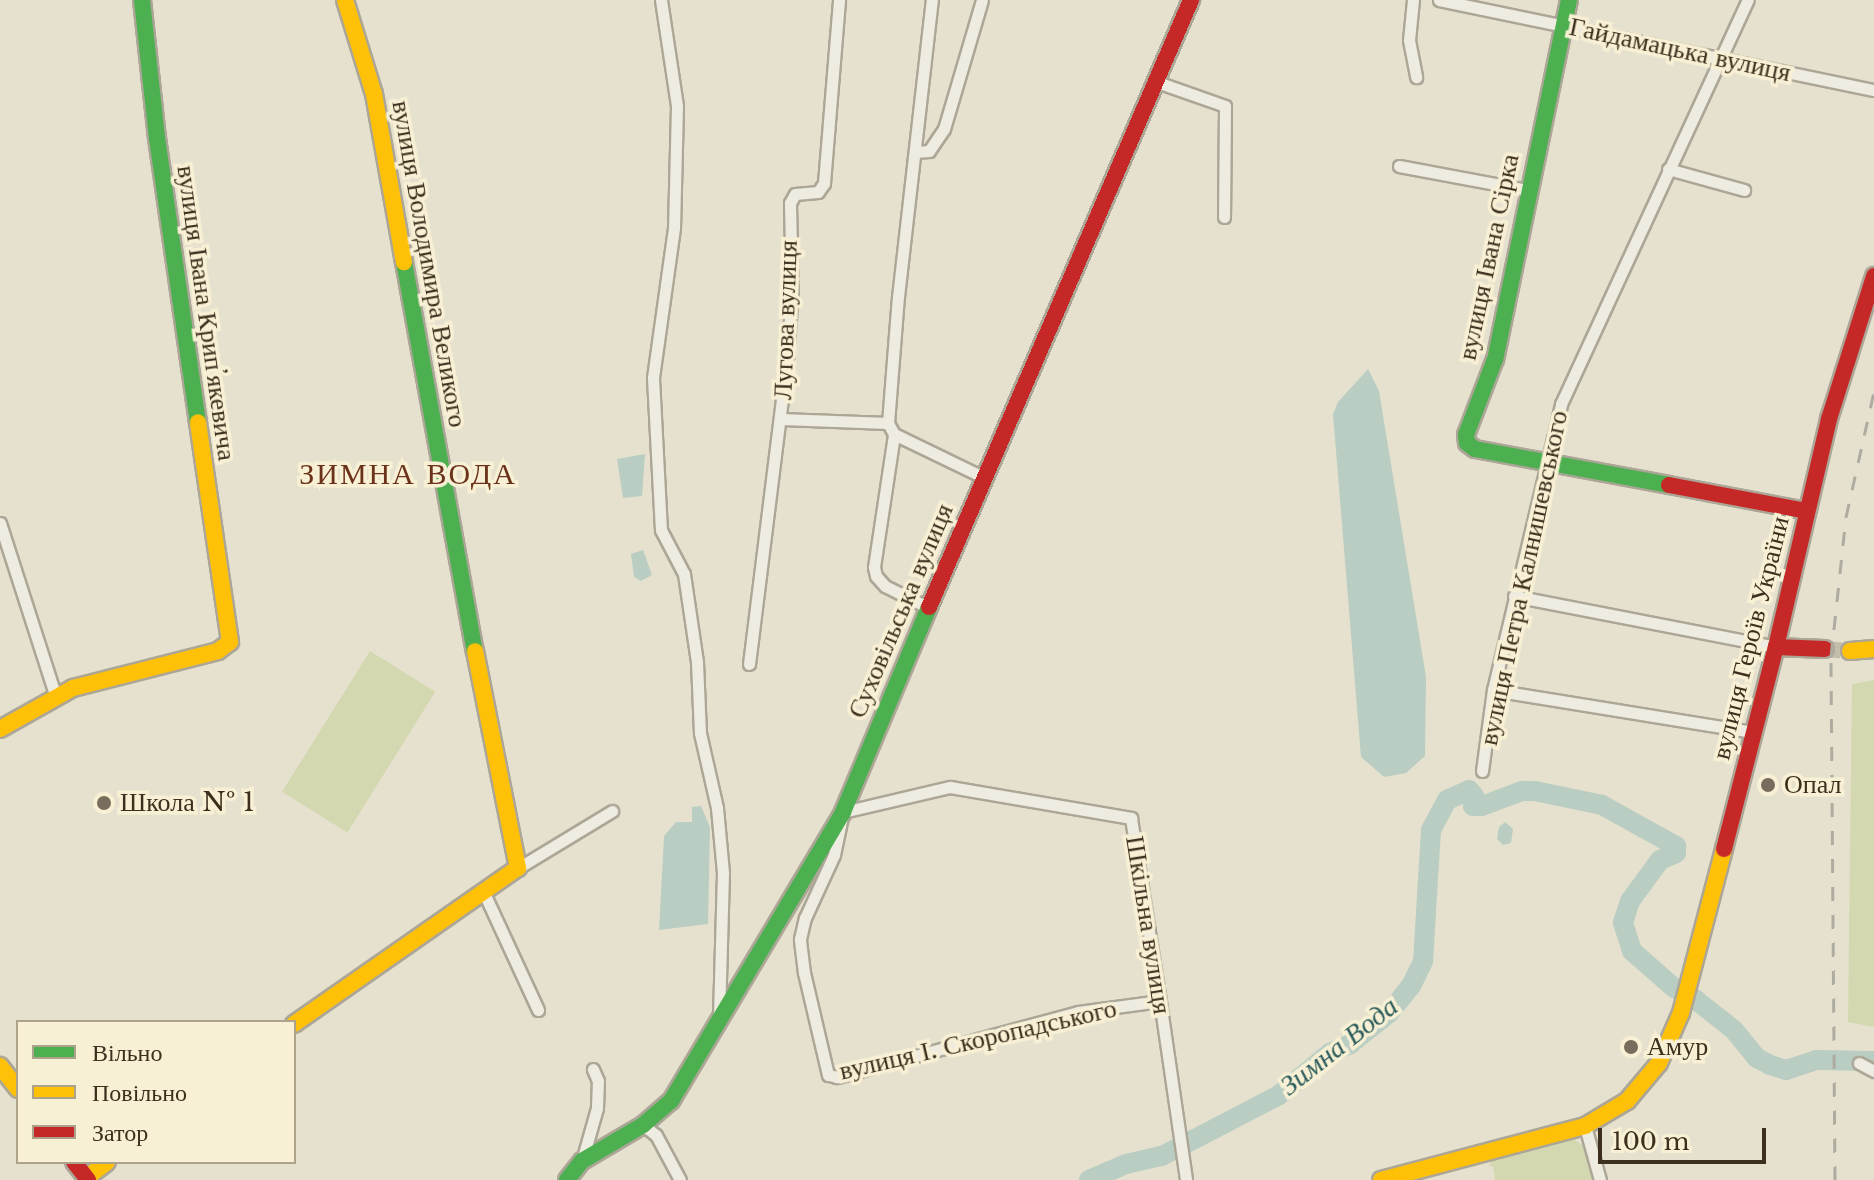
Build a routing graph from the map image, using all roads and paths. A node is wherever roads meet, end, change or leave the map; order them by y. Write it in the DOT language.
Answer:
graph roads {
  1 [pos="142,0"];
  2 [pos="345,0"];
  3 [pos="661,0"];
  4 [pos="839,0"];
  5 [pos="932,0"];
  6 [pos="982,0"];
  7 [pos="1191,0"];
  8 [pos="1413,0"];
  9 [pos="1439,0"];
  10 [pos="1569,0"];
  11 [pos="1748,0"];
  12 [pos="1563,26"];
  13 [pos="1719,59"];
  14 [pos="1416,77"];
  15 [pos="1157,82"];
  16 [pos="1874,90"];
  17 [pos="915,152"];
  18 [pos="1399,166"];
  19 [pos="1668,169"];
  20 [pos="1527,190"];
  21 [pos="1744,190"];
  22 [pos="1224,217"];
  23 [pos="1874,276"];
  24 [pos="781,419"];
  25 [pos="891,429"];
  26 [pos="1545,461"];
  27 [pos="983,477"];
  28 [pos="1807,511"];
  29 [pos="0,523"];
  30 [pos="1514,596"];
  31 [pos="929,608"];
  32 [pos="1776,647"];
  33 [pos="1825,649"];
  34 [pos="1874,649"];
  35 [pos="1850,651"];
  36 [pos="749,664"];
  37 [pos="1493,690"];
  38 [pos="56,697"];
  39 [pos="0,729"];
  40 [pos="1753,732"];
  41 [pos="1482,771"];
  42 [pos="612,811"];
  43 [pos="843,812"];
  44 [pos="518,868"];
  45 [pos="484,893"];
  46 [pos="1160,1001"];
  47 [pos="538,1010"];
  48 [pos="719,1020"];
  49 [pos="296,1023"];
  50 [pos="1859,1063"];
  51 [pos="0,1066"];
  52 [pos="593,1069"];
  53 [pos="1874,1071"];
  54 [pos="16,1086"];
  55 [pos="643,1125"];
  56 [pos="1585,1126"];
  57 [pos="582,1161"];
  58 [pos="105,1164"];
  59 [pos="87,1179"];
  60 [pos="567,1180"];
  61 [pos="680,1180"];
  62 [pos="1186,1180"];
  63 [pos="1381,1180"];
  64 [pos="1600,1180"];
  1 -- 38 [label="street, вулиця Івана Крипʼякевича"];
  2 -- 44 [label="street, вулиця Володимира Великого"];
  3 -- 48 [label="street"];
  4 -- 24 [label="street, Лугова вулиця"];
  5 -- 17 [label="street"];
  6 -- 17 [label="street"];
  7 -- 15 [label="street, Суховільська вулиця"];
  8 -- 14 [label="street"];
  9 -- 12 [label="street, Гайдамацька вулиця"];
  10 -- 12 [label="street, вулиця Івана Сірка"];
  11 -- 13 [label="street, вулиця Петра Калнишевського"];
  12 -- 13 [label="street, Гайдамацька вулиця"];
  12 -- 20 [label="street, вулиця Івана Сірка"];
  13 -- 16 [label="street, Гайдамацька вулиця"];
  13 -- 19 [label="street, вулиця Петра Калнишевського"];
  15 -- 22 [label="street"];
  15 -- 27 [label="street, Суховільська вулиця"];
  17 -- 25 [label="street"];
  18 -- 20 [label="street"];
  19 -- 21 [label="street"];
  19 -- 26 [label="street, вулиця Петра Калнишевського"];
  20 -- 26 [label="street, вулиця Івана Сірка"];
  23 -- 28 [label="street, вулиця Героїв України"];
  24 -- 25 [label="street"];
  24 -- 36 [label="street, Лугова вулиця"];
  25 -- 27 [label="street"];
  25 -- 31 [label="street"];
  26 -- 28 [label="street"];
  26 -- 30 [label="street, вулиця Петра Калнишевського"];
  27 -- 31 [label="street, Суховільська вулиця"];
  28 -- 32 [label="street, вулиця Героїв України"];
  29 -- 38 [label="street"];
  30 -- 32 [label="street"];
  30 -- 37 [label="street, вулиця Петра Калнишевського"];
  31 -- 43 [label="street, Суховільська вулиця"];
  32 -- 33 [label="street"];
  32 -- 40 [label="street, вулиця Героїв України"];
  34 -- 35 [label="street"];
  37 -- 40 [label="street"];
  37 -- 41 [label="street, вулиця Петра Калнишевського"];
  38 -- 39 [label="street"];
  40 -- 56 [label="street, вулиця Героїв України"];
  42 -- 44 [label="street"];
  43 -- 46 [label="street, Шкільна вулиця"];
  43 -- 46 [label="street, вулиця І. Скоропадського"];
  43 -- 48 [label="street, Суховільська вулиця"];
  44 -- 45 [label="street"];
  45 -- 47 [label="street"];
  45 -- 49 [label="street"];
  46 -- 62 [label="street, Шкільна вулиця"];
  48 -- 55 [label="street, Суховільська вулиця"];
  50 -- 53 [label="street"];
  51 -- 54 [label="street"];
  52 -- 57 [label="street"];
  55 -- 57 [label="street, Суховільська вулиця"];
  55 -- 61 [label="street"];
  56 -- 63 [label="street, вулиця Героїв України"];
  56 -- 64 [label="street"];
  57 -- 60 [label="street, Суховільська вулиця"];
  58 -- 59 [label="street"];
}
